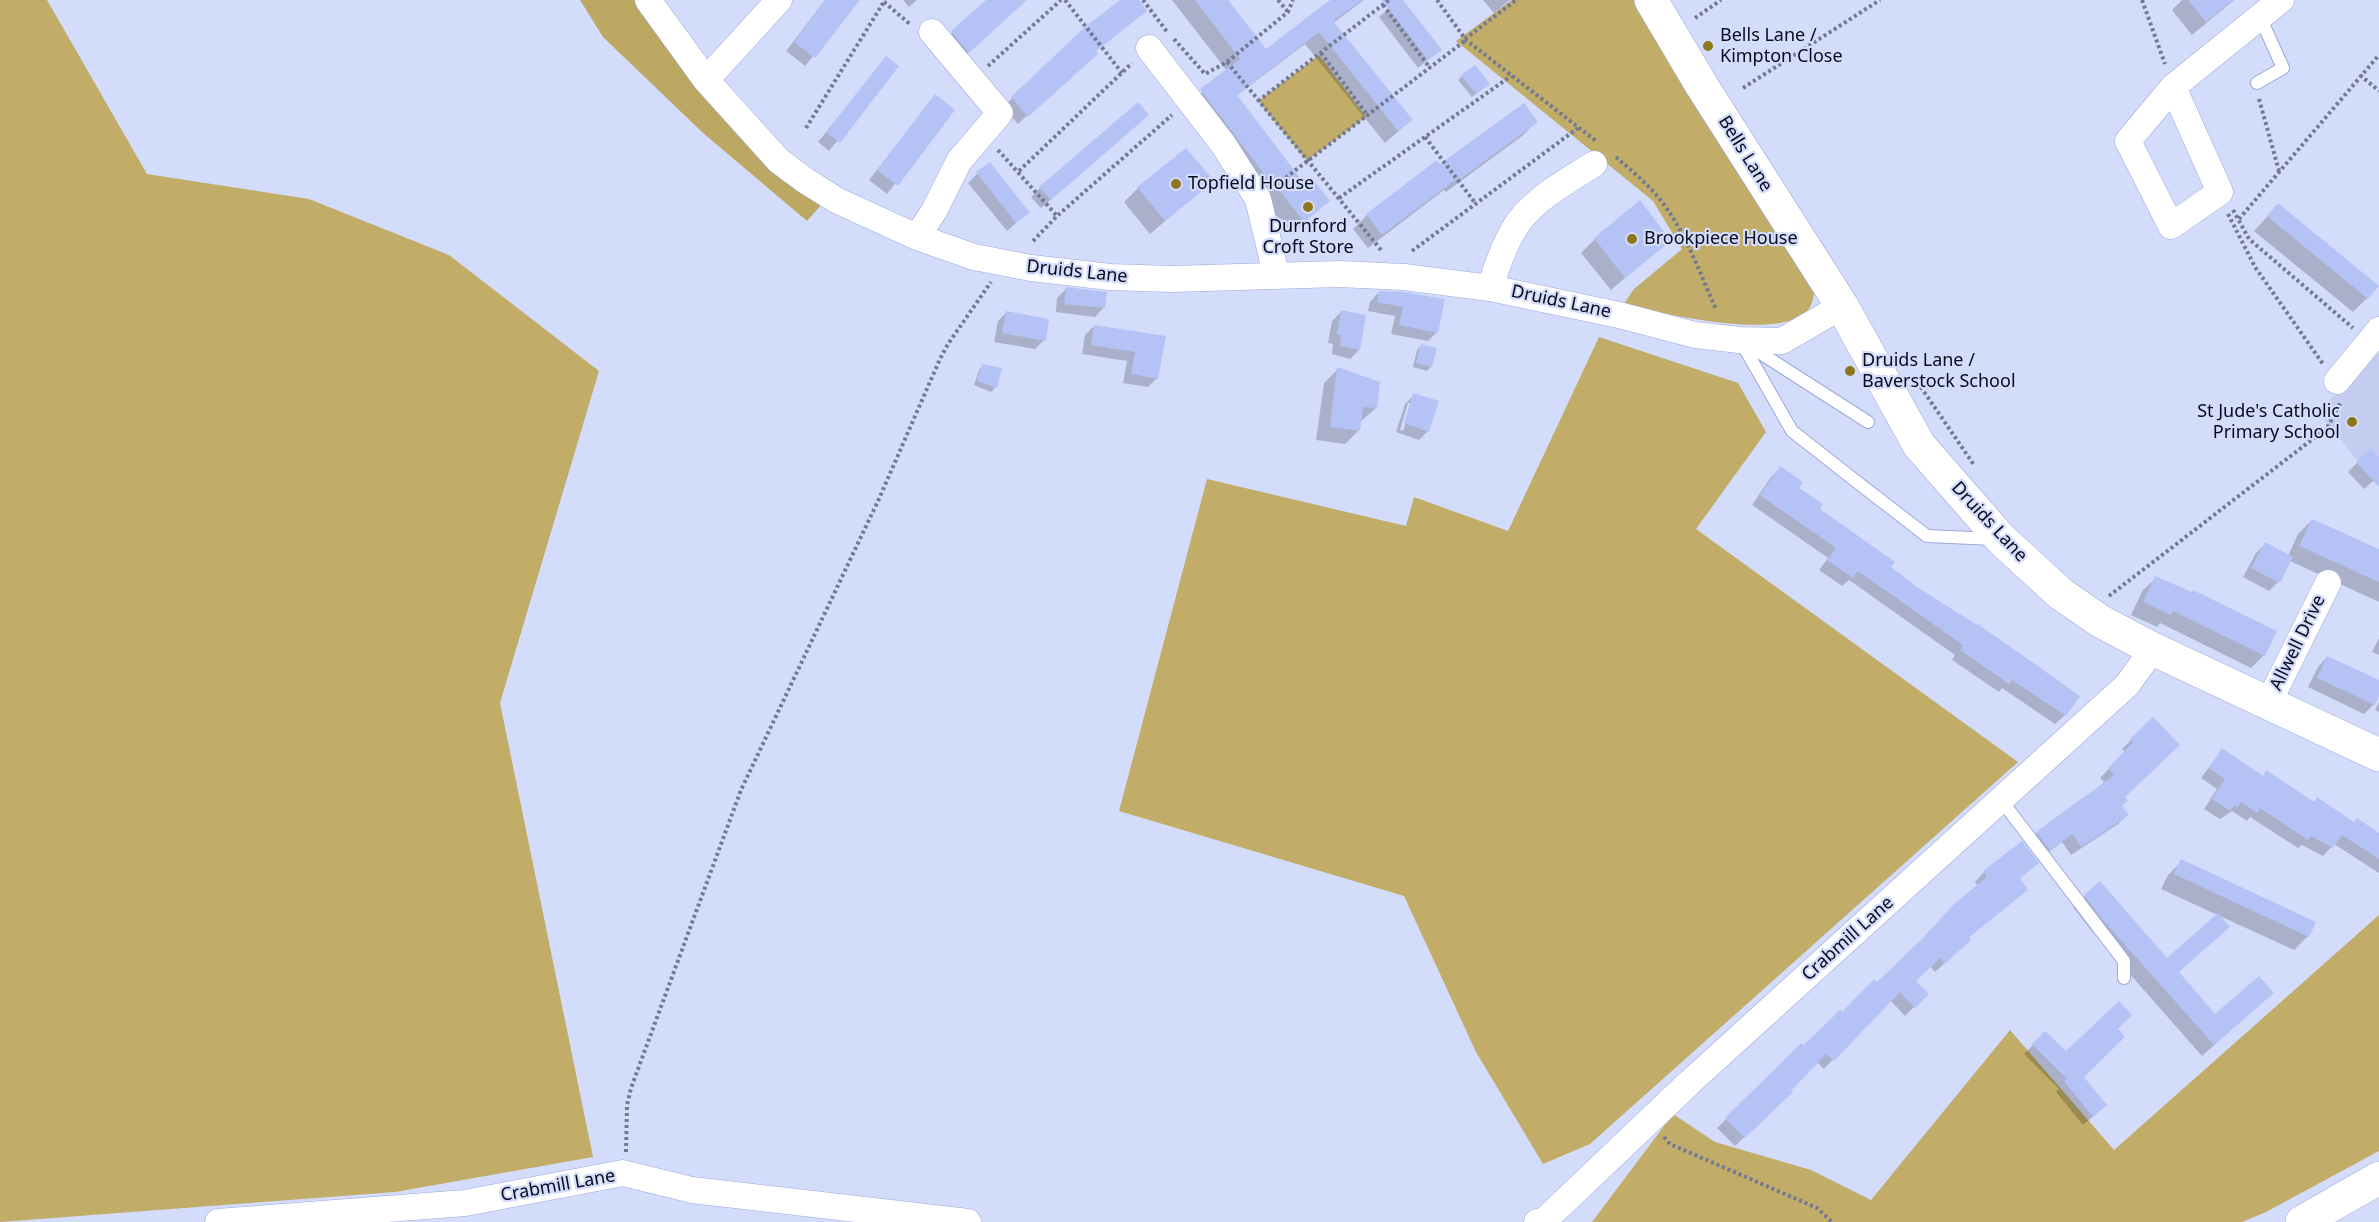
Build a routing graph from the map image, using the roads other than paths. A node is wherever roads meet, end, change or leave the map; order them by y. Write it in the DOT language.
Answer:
graph roads {
  1 [pos="648,0"];
  2 [pos="779,0"];
  3 [pos="1651,0"];
  4 [pos="2281,0"];
  5 [pos="2260,17"];
  6 [pos="932,32"];
  7 [pos="1160,42"];
  8 [pos="706,80"];
  9 [pos="2257,83"];
  10 [pos="2173,87"];
  11 [pos="1594,164"];
  12 [pos="918,237"];
  13 [pos="1276,274"];
  14 [pos="1490,288"];
  15 [pos="1842,306"];
  16 [pos="2374,336"];
  17 [pos="1740,340"];
  18 [pos="2337,381"];
  19 [pos="1868,422"];
  20 [pos="2001,539"];
  21 [pos="2328,583"];
  22 [pos="2153,649"];
  23 [pos="2268,704"];
  24 [pos="2379,755"];
  25 [pos="2001,800"];
  26 [pos="2124,978"];
  27 [pos="2379,1178"];
  28 [pos="218,1222"];
  29 [pos="968,1222"];
  30 [pos="1537,1222"];
  31 [pos="2302,1222"];
  1 -- 8 [label="street, Druids Lane"];
  2 -- 8 [label="street"];
  3 -- 15 [label="main road, Bells Lane"];
  4 -- 5 [label="street"];
  5 -- 9 [label="lane"];
  5 -- 10 [label="street"];
  6 -- 12 [label="street"];
  7 -- 13 [label="street"];
  8 -- 12 [label="street, Druids Lane"];
  10 -- 10 [label="street"];
  11 -- 14 [label="street"];
  12 -- 13 [label="street, Druids Lane"];
  13 -- 14 [label="street, Druids Lane"];
  14 -- 17 [label="street, Druids Lane"];
  15 -- 17 [label="street, Druids Lane"];
  15 -- 20 [label="main road, Druids Lane"];
  16 -- 18 [label="street"];
  17 -- 19 [label="lane"];
  17 -- 20 [label="lane"];
  20 -- 22 [label="main road, Druids Lane"];
  21 -- 23 [label="street, Allwell Drive"];
  22 -- 23 [label="main road, Druids Lane"];
  22 -- 25 [label="street, Crabmill Lane"];
  23 -- 24 [label="main road, Druids Lane"];
  25 -- 26 [label="lane"];
  25 -- 30 [label="street, Crabmill Lane"];
  27 -- 31 [label="main road"];
  28 -- 29 [label="street, Crabmill Lane"];
}
